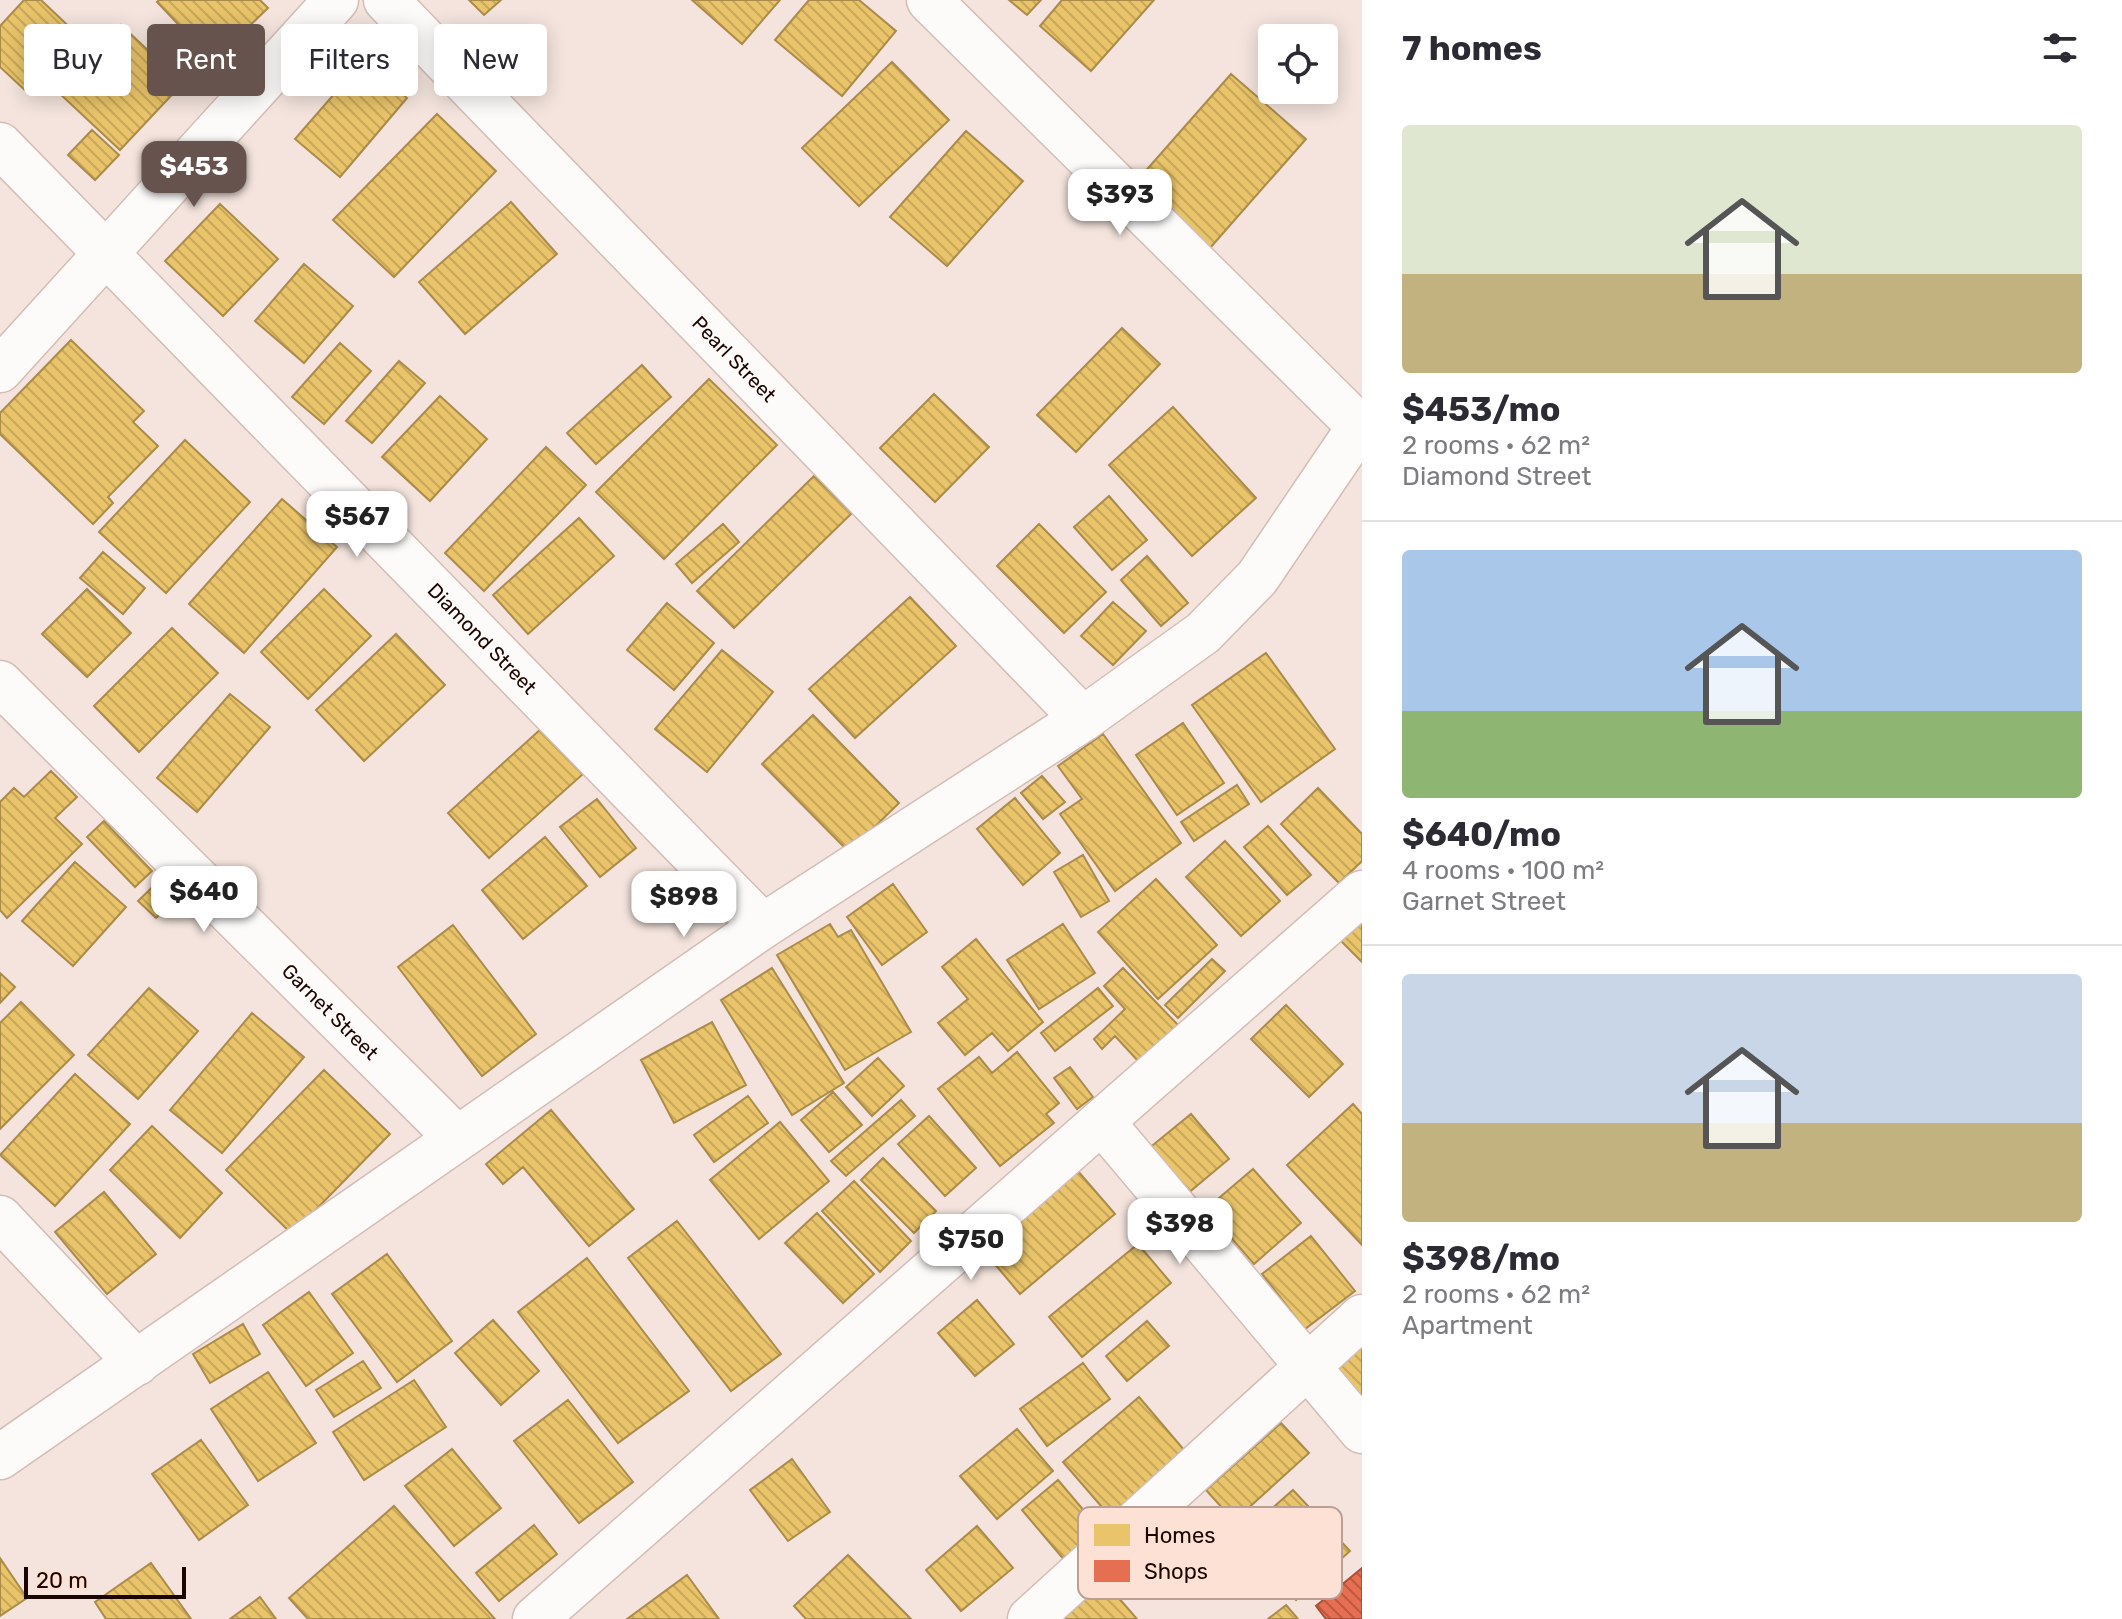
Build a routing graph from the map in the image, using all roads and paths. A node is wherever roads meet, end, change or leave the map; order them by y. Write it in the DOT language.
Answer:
graph roads {
  1 [pos="336,0"];
  2 [pos="386,0"];
  3 [pos="929,0"];
  4 [pos="0,145"];
  5 [pos="108,255"];
  6 [pos="0,370"];
  7 [pos="1361,424"];
  8 [pos="0,683"];
  9 [pos="1083,719"];
  10 [pos="1362,893"];
  11 [pos="763,926"];
  12 [pos="1102,1122"];
  13 [pos="456,1137"];
  14 [pos="0,1218"];
  15 [pos="1362,1317"];
  16 [pos="137,1363"];
  17 [pos="1310,1366"];
  18 [pos="1362,1431"];
  19 [pos="0,1457"];
  20 [pos="1154,1507"];
  21 [pos="1078,1576"];
  22 [pos="535,1619"];
  23 [pos="1030,1619"];
  1 -- 5 [label="street"];
  2 -- 9 [label="street, Pearl Street"];
  3 -- 7 [label="street"];
  4 -- 5 [label="street, Diamond Street"];
  5 -- 6 [label="street"];
  5 -- 11 [label="street, Diamond Street"];
  7 -- 9 [label="street"];
  8 -- 13 [label="street, Garnet Street"];
  9 -- 11 [label="street"];
  10 -- 12 [label="street"];
  11 -- 13 [label="street"];
  12 -- 17 [label="street"];
  12 -- 22 [label="street"];
  13 -- 16 [label="street"];
  14 -- 16 [label="street"];
  15 -- 17 [label="street"];
  16 -- 19 [label="street"];
  17 -- 18 [label="street"];
  17 -- 20 [label="street"];
  21 -- 23 [label="street"];
}
